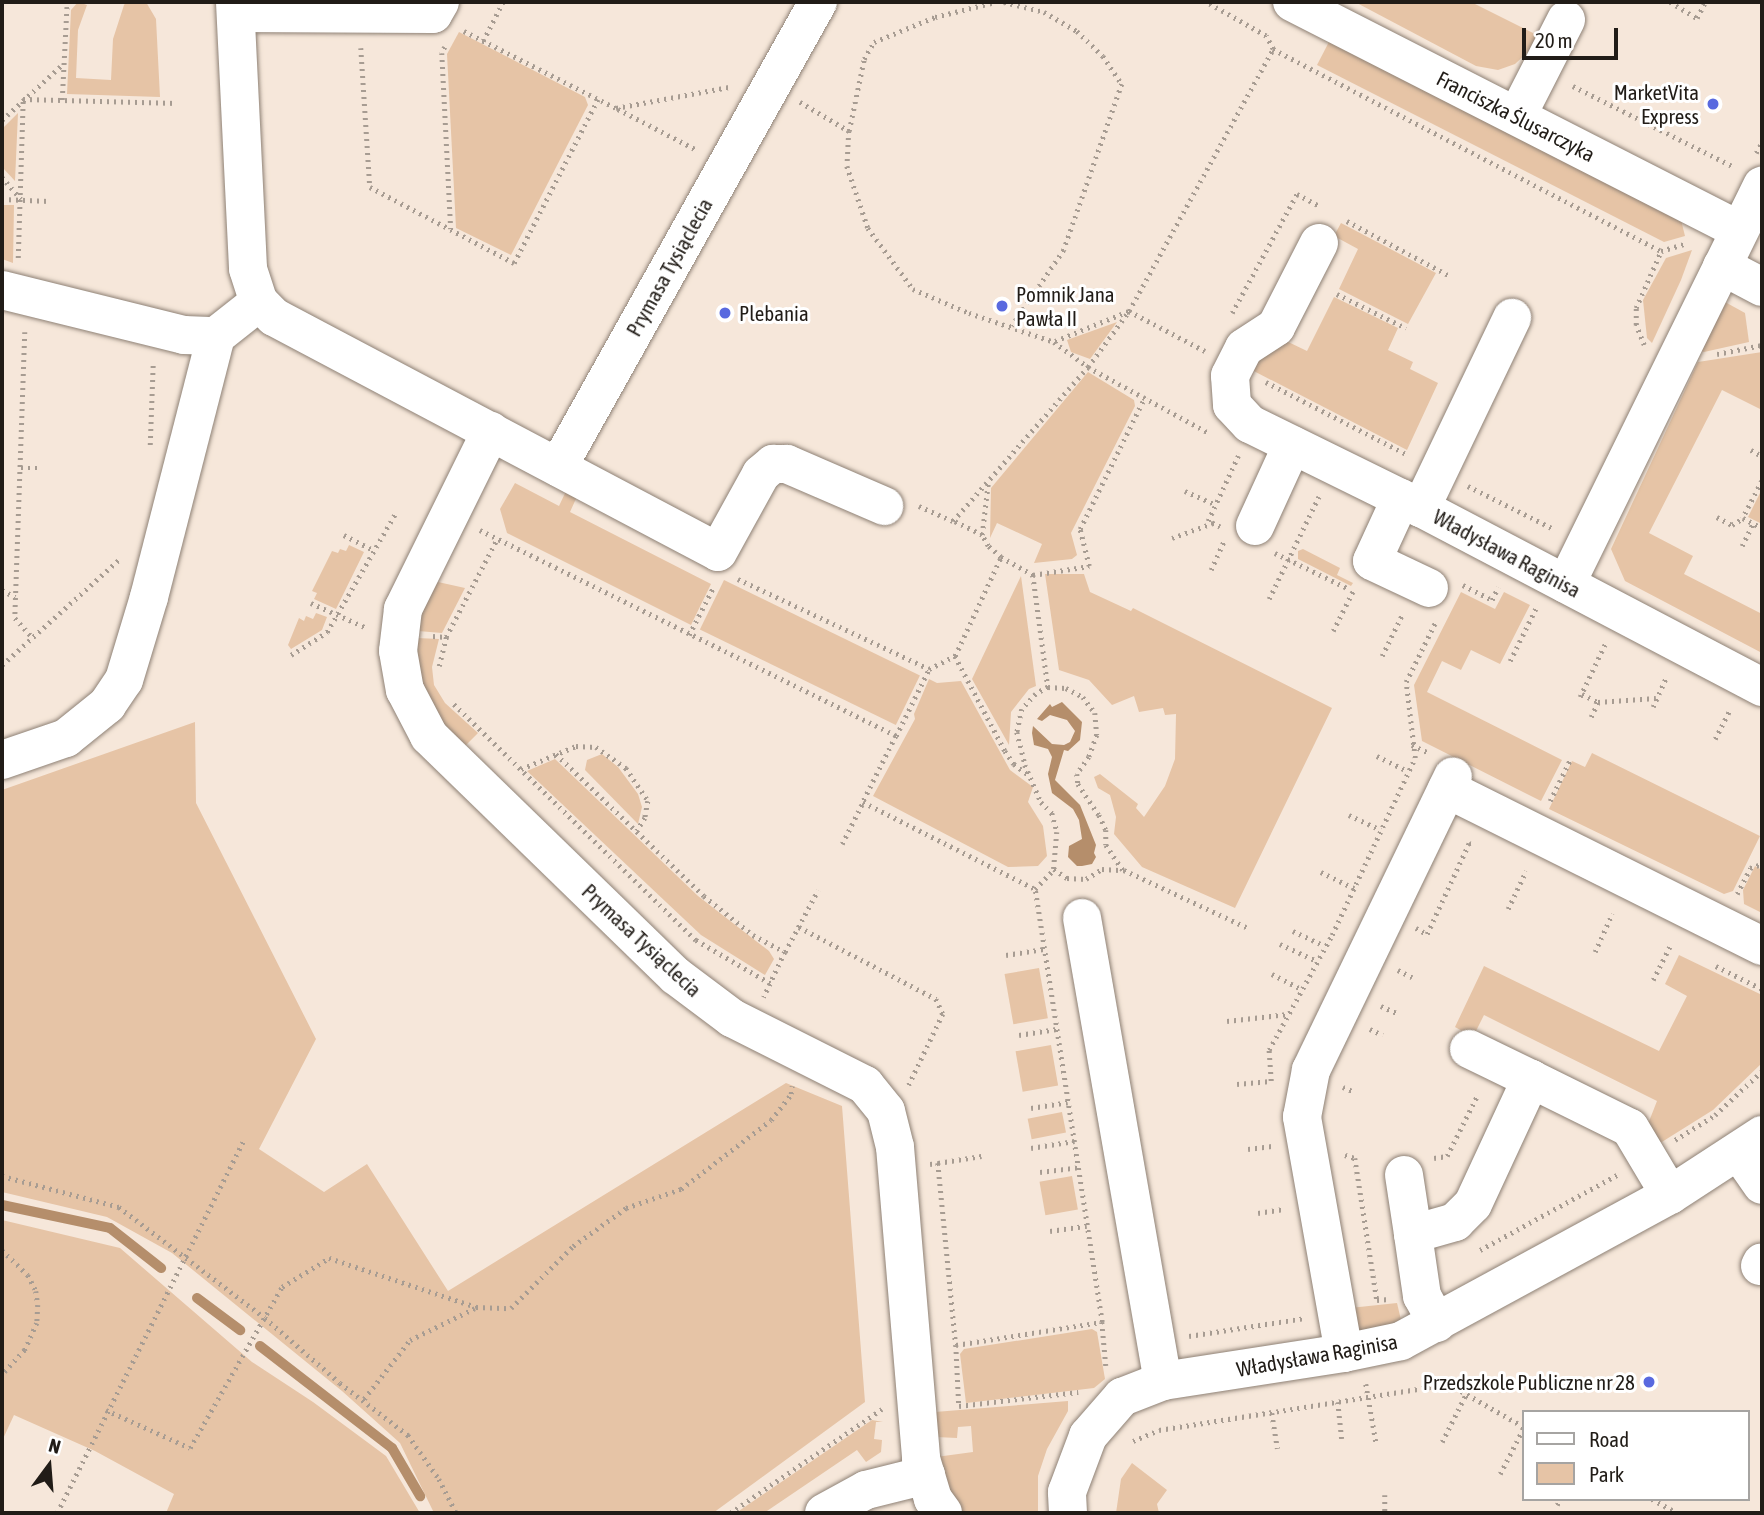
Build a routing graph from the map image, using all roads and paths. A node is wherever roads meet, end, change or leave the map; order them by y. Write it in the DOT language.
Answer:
graph roads {
  1 [pos="72,2"];
  2 [pos="503,2"];
  3 [pos="818,2"];
  4 [pos="995,2"];
  5 [pos="1004,2"];
  6 [pos="1206,2"];
  7 [pos="1292,2"];
  8 [pos="1670,2"];
  9 [pos="1705,2"];
  10 [pos="67,5"];
  11 [pos="236,8"];
  12 [pos="443,14"];
  13 [pos="1566,20"];
  14 [pos="360,37"];
  15 [pos="483,41"];
  16 [pos="1273,49"];
  17 [pos="63,64"];
  18 [pos="1564,81"];
  19 [pos="772,86"];
  20 [pos="23,99"];
  21 [pos="598,99"];
  22 [pos="62,100"];
  23 [pos="177,103"];
  24 [pos="617,108"];
  25 [pos="1517,116"];
  26 [pos="2,120"];
  27 [pos="849,131"];
  28 [pos="1762,142"];
  29 [pos="708,156"];
  30 [pos="1754,174"];
  31 [pos="2,177"];
  32 [pos="2,199"];
  33 [pos="21,199"];
  34 [pos="49,201"];
  35 [pos="1740,229"];
  36 [pos="451,230"];
  37 [pos="1689,242"];
  38 [pos="1319,243"];
  39 [pos="1661,251"];
  40 [pos="1721,266"];
  41 [pos="10,280"];
  42 [pos="1762,287"];
  43 [pos="1337,294"];
  44 [pos="259,302"];
  45 [pos="1129,311"];
  46 [pos="1512,318"];
  47 [pos="25,326"];
  48 [pos="1012,326"];
  49 [pos="1406,328"];
  50 [pos="216,336"];
  51 [pos="1054,342"];
  52 [pos="1762,345"];
  53 [pos="1652,354"];
  54 [pos="154,355"];
  55 [pos="1708,355"];
  56 [pos="1235,366"];
  57 [pos="1088,367"];
  58 [pos="1145,397"];
  59 [pos="1233,430"];
  60 [pos="491,431"];
  61 [pos="149,450"];
  62 [pos="1751,450"];
  63 [pos="1762,456"];
  64 [pos="1286,458"];
  65 [pos="558,467"];
  66 [pos="21,468"];
  67 [pos="39,468"];
  68 [pos="1439,470"];
  69 [pos="988,481"];
  70 [pos="1762,481"];
  71 [pos="1185,491"];
  72 [pos="1322,491"];
  73 [pos="1411,503"];
  74 [pos="899,505"];
  75 [pos="1216,505"];
  76 [pos="395,514"];
  77 [pos="451,515"];
  78 [pos="1717,517"];
  79 [pos="1744,518"];
  80 [pos="953,521"];
  81 [pos="1213,523"];
  82 [pos="1753,523"];
  83 [pos="1762,528"];
  84 [pos="344,535"];
  85 [pos="982,535"];
  86 [pos="1566,535"];
  87 [pos="1260,537"];
  88 [pos="1172,538"];
  89 [pos="497,539"];
  90 [pos="1742,545"];
  91 [pos="374,550"];
  92 [pos="124,556"];
  93 [pos="1001,557"];
  94 [pos="1288,560"];
  95 [pos="720,562"];
  96 [pos="1211,570"];
  97 [pos="1033,575"];
  98 [pos="1566,584"];
  99 [pos="1510,587"];
  100 [pos="2,590"];
  101 [pos="1352,591"];
  102 [pos="15,597"];
  103 [pos="1365,597"];
  104 [pos="1529,597"];
  105 [pos="1269,600"];
  106 [pos="311,603"];
  107 [pos="1427,608"];
  108 [pos="1390,609"];
  109 [pos="337,614"];
  110 [pos="365,627"];
  111 [pos="1432,629"];
  112 [pos="1333,631"];
  113 [pos="427,635"];
  114 [pos="690,635"];
  115 [pos="446,636"];
  116 [pos="32,637"];
  117 [pos="1608,637"];
  118 [pos="292,655"];
  119 [pos="956,656"];
  120 [pos="1382,656"];
  121 [pos="1510,661"];
  122 [pos="2,665"];
  123 [pos="438,668"];
  124 [pos="929,669"];
  125 [pos="1671,669"];
  126 [pos="1048,687"];
  127 [pos="1748,694"];
  128 [pos="448,698"];
  129 [pos="1656,698"];
  130 [pos="1598,702"];
  131 [pos="1653,707"];
  132 [pos="1591,718"];
  133 [pos="896,736"];
  134 [pos="1716,739"];
  135 [pos="556,754"];
  136 [pos="1377,757"];
  137 [pos="1571,758"];
  138 [pos="2,761"];
  139 [pos="521,769"];
  140 [pos="1408,772"];
  141 [pos="1030,777"];
  142 [pos="863,803"];
  143 [pos="1545,811"];
  144 [pos="1349,815"];
  145 [pos="1381,830"];
  146 [pos="637,831"];
  147 [pos="842,844"];
  148 [pos="1762,863"];
  149 [pos="1054,869"];
  150 [pos="1124,870"];
  151 [pos="1526,871"];
  152 [pos="1321,872"];
  153 [pos="1354,888"];
  154 [pos="1035,889"];
  155 [pos="818,890"];
  156 [pos="1731,904"];
  157 [pos="1508,909"];
  158 [pos="1612,914"];
  159 [pos="1082,918"];
  160 [pos="799,927"];
  161 [pos="1248,928"];
  162 [pos="1293,931"];
  163 [pos="1671,943"];
  164 [pos="1280,944"];
  165 [pos="1325,946"];
  166 [pos="1762,946"];
  167 [pos="1044,949"];
  168 [pos="785,952"];
  169 [pos="1595,952"];
  170 [pos="1006,955"];
  171 [pos="1317,961"];
  172 [pos="1272,974"];
  173 [pos="1653,980"];
  174 [pos="1302,989"];
  175 [pos="1289,1014"];
  176 [pos="1227,1021"];
  177 [pos="1057,1029"];
  178 [pos="1018,1035"];
  179 [pos="1469,1049"];
  180 [pos="1531,1079"];
  181 [pos="1271,1081"];
  182 [pos="792,1082"];
  183 [pos="1237,1084"];
  184 [pos="909,1086"];
  185 [pos="1273,1094"];
  186 [pos="1068,1102"];
  187 [pos="1031,1108"];
  188 [pos="244,1139"];
  189 [pos="1074,1141"];
  190 [pos="1751,1143"];
  191 [pos="1281,1145"];
  192 [pos="1031,1148"];
  193 [pos="1248,1149"];
  194 [pos="981,1156"];
  195 [pos="938,1163"];
  196 [pos="926,1164"];
  197 [pos="1078,1167"];
  198 [pos="1040,1172"];
  199 [pos="2,1175"];
  200 [pos="1404,1175"];
  201 [pos="1762,1185"];
  202 [pos="1670,1195"];
  203 [pos="1292,1208"];
  204 [pos="1258,1213"];
  205 [pos="1087,1226"];
  206 [pos="1050,1231"];
  207 [pos="1413,1234"];
  208 [pos="2,1250"];
  209 [pos="184,1256"];
  210 [pos="476,1307"];
  211 [pos="1309,1317"];
  212 [pos="265,1318"];
  213 [pos="1102,1322"];
  214 [pos="1437,1323"];
  215 [pos="1184,1336"];
  216 [pos="956,1345"];
  217 [pos="1352,1351"];
  218 [pos="2,1375"];
  219 [pos="1107,1376"];
  220 [pos="1163,1381"];
  221 [pos="915,1386"];
  222 [pos="1086,1392"];
  223 [pos="1466,1394"];
  224 [pos="1369,1397"];
  225 [pos="364,1399"];
  226 [pos="1338,1402"];
  227 [pos="106,1410"];
  228 [pos="1272,1413"];
  229 [pos="1522,1426"];
  230 [pos="1522,1431"];
  231 [pos="1342,1439"];
  232 [pos="1376,1442"];
  233 [pos="1442,1442"];
  234 [pos="1120,1446"];
  235 [pos="1278,1449"];
  236 [pos="1500,1474"];
  237 [pos="926,1475"];
  238 [pos="1385,1494"];
  239 [pos="1666,1511"];
  240 [pos="57,1513"];
  241 [pos="456,1513"];
  242 [pos="730,1513"];
  243 [pos="824,1513"];
  244 [pos="943,1513"];
  245 [pos="1068,1513"];
  246 [pos="1385,1513"];
  247 [pos="1677,1513"];
  1 -- 10 [label="path"];
  2 -- 15 [label="path"];
  3 -- 19 [label="street, Prymasa Tysiąclecia"];
  4 -- 27 [label="path"];
  5 -- 48 [label="path"];
  6 -- 16 [label="path"];
  7 -- 25 [label="street, Franciszka Ślusarczyka"];
  8 -- 9 [label="path"];
  10 -- 17 [label="path"];
  11 -- 12 [label="street"];
  11 -- 44 [label="street"];
  12 -- 15 [label="path"];
  12 -- 36 [label="path"];
  13 -- 25 [label="street"];
  14 -- 36 [label="path"];
  15 -- 21 [label="path"];
  16 -- 39 [label="path"];
  16 -- 45 [label="path"];
  17 -- 20 [label="path"];
  17 -- 22 [label="path"];
  18 -- 30 [label="path"];
  19 -- 24 [label="path"];
  19 -- 27 [label="path"];
  19 -- 65 [label="street, Prymasa Tysiąclecia"];
  20 -- 22 [label="path"];
  20 -- 26 [label="path"];
  20 -- 33 [label="path"];
  21 -- 24 [label="path"];
  21 -- 36 [label="path"];
  22 -- 23 [label="path"];
  24 -- 29 [label="path"];
  25 -- 35 [label="street, Franciszka Ślusarczyka"];
  27 -- 48 [label="path"];
  28 -- 30 [label="path"];
  30 -- 35 [label="street"];
  31 -- 33 [label="path"];
  32 -- 33 [label="path"];
  33 -- 34 [label="path"];
  33 -- 41 [label="path"];
  35 -- 40 [label="street"];
  37 -- 39 [label="path"];
  38 -- 56 [label="street"];
  39 -- 53 [label="path"];
  40 -- 42 [label="street"];
  40 -- 98 [label="street"];
  41 -- 50 [label="street"];
  43 -- 49 [label="path"];
  44 -- 50 [label="street"];
  44 -- 60 [label="street"];
  45 -- 51 [label="path"];
  45 -- 56 [label="path"];
  45 -- 57 [label="path"];
  46 -- 68 [label="street"];
  47 -- 66 [label="path"];
  48 -- 51 [label="path"];
  50 -- 138 [label="street"];
  51 -- 57 [label="path"];
  52 -- 55 [label="path"];
  54 -- 61 [label="path"];
  56 -- 59 [label="street"];
  56 -- 68 [label="path"];
  57 -- 58 [label="path"];
  57 -- 69 [label="path"];
  58 -- 59 [label="path"];
  58 -- 97 [label="path"];
  59 -- 64 [label="street, Władysława Raginisa"];
  60 -- 65 [label="street"];
  60 -- 77 [label="street, Prymasa Tysiąclecia"];
  62 -- 63 [label="path"];
  64 -- 73 [label="street, Władysława Raginisa"];
  64 -- 75 [label="path"];
  64 -- 87 [label="street"];
  65 -- 95 [label="street"];
  66 -- 67 [label="path"];
  66 -- 102 [label="path"];
  68 -- 73 [label="street"];
  68 -- 86 [label="path"];
  69 -- 80 [label="path"];
  69 -- 85 [label="path"];
  70 -- 79 [label="path"];
  71 -- 75 [label="path"];
  72 -- 94 [label="path"];
  73 -- 98 [label="street, Władysława Raginisa"];
  73 -- 107 [label="street"];
  74 -- 80 [label="path"];
  74 -- 95 [label="street"];
  75 -- 81 [label="path"];
  76 -- 91 [label="path"];
  77 -- 89 [label="path"];
  77 -- 221 [label="street, Prymasa Tysiąclecia"];
  78 -- 79 [label="path"];
  79 -- 82 [label="path"];
  80 -- 85 [label="path"];
  81 -- 88 [label="path"];
  81 -- 96 [label="path"];
  82 -- 83 [label="path"];
  82 -- 90 [label="path"];
  84 -- 91 [label="path"];
  85 -- 93 [label="path"];
  87 -- 94 [label="path"];
  89 -- 114 [label="path"];
  89 -- 115 [label="path"];
  91 -- 109 [label="path"];
  92 -- 116 [label="path"];
  93 -- 97 [label="path"];
  93 -- 119 [label="path"];
  94 -- 101 [label="path"];
  94 -- 105 [label="path"];
  95 -- 114 [label="path"];
  95 -- 124 [label="path"];
  97 -- 126 [label="path"];
  98 -- 127 [label="street, Władysława Raginisa"];
  99 -- 107 [label="path"];
  100 -- 102 [label="path"];
  101 -- 103 [label="path"];
  101 -- 112 [label="path"];
  102 -- 116 [label="path"];
  104 -- 121 [label="path"];
  106 -- 109 [label="path"];
  107 -- 108 [label="path"];
  107 -- 111 [label="path"];
  107 -- 111 [label="path"];
  107 -- 120 [label="path"];
  109 -- 110 [label="path"];
  109 -- 118 [label="path"];
  111 -- 140 [label="path"];
  113 -- 115 [label="path"];
  114 -- 133 [label="path"];
  115 -- 123 [label="path"];
  116 -- 122 [label="path"];
  117 -- 130 [label="path"];
  119 -- 124 [label="path"];
  119 -- 141 [label="path"];
  124 -- 133 [label="path"];
  125 -- 129 [label="path"];
  126 -- 141 [label="path"];
  126 -- 150 [label="path"];
  127 -- 134 [label="path"];
  128 -- 139 [label="path"];
  129 -- 130 [label="path"];
  129 -- 131 [label="path"];
  130 -- 132 [label="path"];
  133 -- 142 [label="path"];
  135 -- 139 [label="path"];
  135 -- 146 [label="path"];
  135 -- 146 [label="path"];
  136 -- 140 [label="path"];
  137 -- 143 [label="path"];
  139 -- 168 [label="path"];
  140 -- 145 [label="path"];
  141 -- 149 [label="path"];
  142 -- 147 [label="path"];
  142 -- 154 [label="path"];
  144 -- 145 [label="path"];
  145 -- 153 [label="path"];
  146 -- 168 [label="path"];
  148 -- 156 [label="path"];
  149 -- 150 [label="path"];
  149 -- 154 [label="path"];
  150 -- 161 [label="path"];
  151 -- 157 [label="path"];
  152 -- 153 [label="path"];
  153 -- 165 [label="path"];
  154 -- 167 [label="path"];
  155 -- 160 [label="path"];
  158 -- 169 [label="path"];
  159 -- 220 [label="street"];
  160 -- 168 [label="path"];
  160 -- 184 [label="path"];
  162 -- 165 [label="path"];
  163 -- 173 [label="path"];
  164 -- 171 [label="path"];
  165 -- 171 [label="path"];
  166 -- 217 [label="street"];
  167 -- 170 [label="path"];
  167 -- 177 [label="path"];
  171 -- 174 [label="path"];
  172 -- 174 [label="path"];
  174 -- 175 [label="path"];
  175 -- 176 [label="path"];
  175 -- 181 [label="path"];
  177 -- 178 [label="path"];
  177 -- 186 [label="path"];
  179 -- 180 [label="street"];
  180 -- 202 [label="street"];
  180 -- 207 [label="street"];
  181 -- 183 [label="path"];
  181 -- 185 [label="path"];
  182 -- 210 [label="path"];
  186 -- 187 [label="path"];
  186 -- 189 [label="path"];
  188 -- 209 [label="path"];
  189 -- 192 [label="path"];
  189 -- 197 [label="path"];
  190 -- 201 [label="street"];
  190 -- 202 [label="street, Władysława Raginisa"];
  191 -- 193 [label="path"];
  194 -- 195 [label="path"];
  195 -- 196 [label="path"];
  195 -- 216 [label="path"];
  197 -- 198 [label="path"];
  197 -- 205 [label="path"];
  199 -- 209 [label="path"];
  200 -- 207 [label="street"];
  202 -- 214 [label="street, Władysława Raginisa"];
  203 -- 204 [label="path"];
  205 -- 206 [label="path"];
  205 -- 213 [label="path"];
  207 -- 214 [label="street"];
  208 -- 218 [label="path"];
  209 -- 212 [label="path"];
  209 -- 227 [label="path"];
  210 -- 212 [label="path"];
  210 -- 225 [label="path"];
  211 -- 215 [label="path"];
  212 -- 225 [label="path"];
  212 -- 227 [label="path"];
  213 -- 216 [label="path"];
  213 -- 219 [label="path"];
  214 -- 217 [label="street, Władysława Raginisa"];
  216 -- 222 [label="path"];
  217 -- 220 [label="street, Władysława Raginisa"];
  217 -- 224 [label="path"];
  220 -- 245 [label="street, Władysława Raginisa"];
  221 -- 237 [label="street, Prymasa Tysiąclecia"];
  221 -- 242 [label="path"];
  223 -- 224 [label="path"];
  223 -- 229 [label="path"];
  223 -- 233 [label="path"];
  224 -- 226 [label="path"];
  224 -- 232 [label="path"];
  225 -- 241 [label="path"];
  226 -- 228 [label="path"];
  226 -- 231 [label="path"];
  227 -- 240 [label="path"];
  228 -- 234 [label="path"];
  228 -- 235 [label="path"];
  230 -- 236 [label="path"];
  237 -- 243 [label="street"];
  237 -- 244 [label="street"];
  238 -- 246 [label="path"];
  239 -- 247 [label="path"];
}
